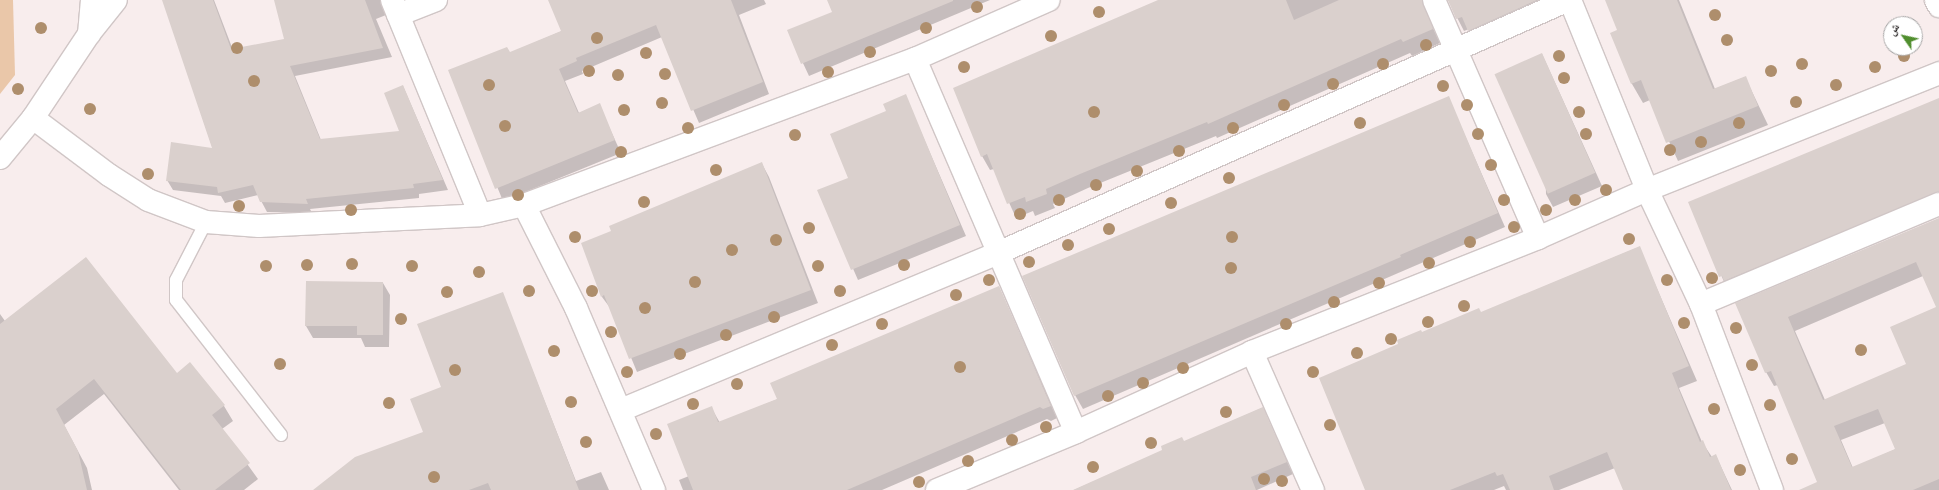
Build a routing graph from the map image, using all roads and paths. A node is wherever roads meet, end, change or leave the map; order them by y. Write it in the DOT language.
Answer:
graph roads {
  1 [pos="92,0"];
  2 [pos="116,0"];
  3 [pos="436,0"];
  4 [pos="1049,0"];
  5 [pos="1434,0"];
  6 [pos="1569,0"];
  7 [pos="1936,0"];
  8 [pos="1939,6"];
  9 [pos="395,8"];
  10 [pos="89,34"];
  11 [pos="1456,49"];
  12 [pos="915,59"];
  13 [pos="1939,73"];
  14 [pos="33,118"];
  15 [pos="0,158"];
  16 [pos="1647,190"];
  17 [pos="1939,204"];
  18 [pos="524,205"];
  19 [pos="480,215"];
  20 [pos="206,222"];
  21 [pos="1538,238"];
  22 [pos="998,254"];
  23 [pos="1700,304"];
  24 [pos="1252,352"];
  25 [pos="621,410"];
  26 [pos="1076,432"];
  27 [pos="282,435"];
  28 [pos="654,490"];
  29 [pos="937,490"];
  30 [pos="1313,490"];
  31 [pos="1772,490"];
  1 -- 10 [label="street"];
  2 -- 10 [label="street"];
  3 -- 9 [label="street"];
  4 -- 12 [label="street"];
  5 -- 11 [label="street"];
  6 -- 11 [label="street"];
  6 -- 16 [label="street"];
  7 -- 8 [label="street"];
  9 -- 19 [label="street"];
  10 -- 14 [label="street"];
  11 -- 21 [label="street"];
  11 -- 22 [label="street"];
  12 -- 18 [label="street"];
  12 -- 22 [label="street"];
  13 -- 16 [label="street"];
  14 -- 15 [label="street"];
  14 -- 20 [label="street"];
  16 -- 21 [label="street"];
  16 -- 23 [label="street"];
  17 -- 23 [label="street"];
  18 -- 19 [label="street"];
  18 -- 25 [label="street"];
  19 -- 20 [label="street"];
  20 -- 27 [label="lane"];
  21 -- 24 [label="street"];
  22 -- 25 [label="street"];
  22 -- 26 [label="street"];
  23 -- 31 [label="street"];
  24 -- 26 [label="street"];
  24 -- 30 [label="street"];
  25 -- 28 [label="street"];
  26 -- 29 [label="street"];
}
